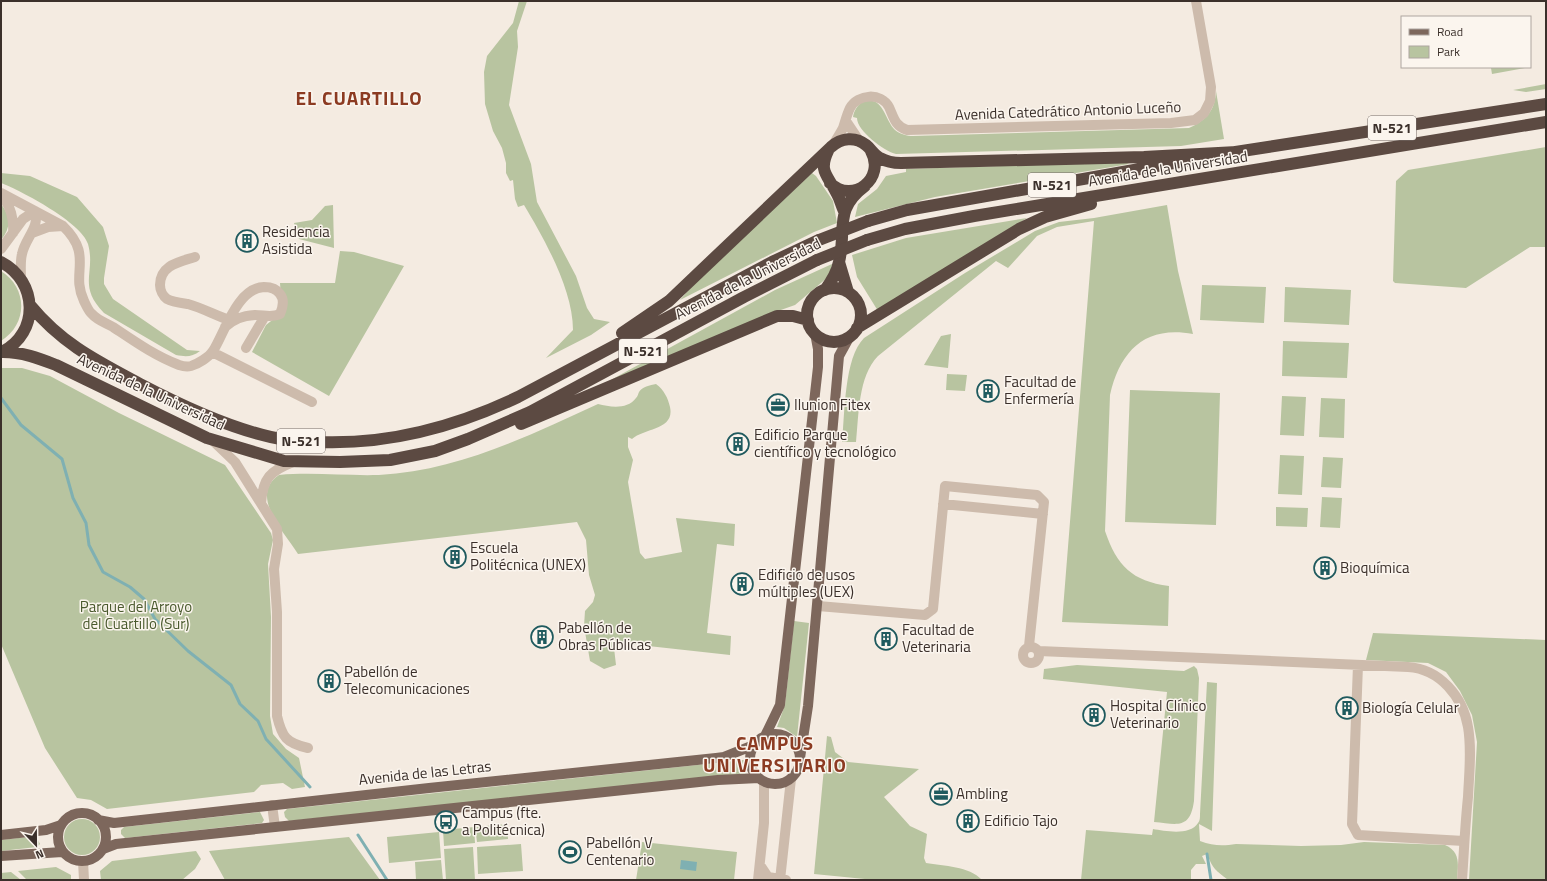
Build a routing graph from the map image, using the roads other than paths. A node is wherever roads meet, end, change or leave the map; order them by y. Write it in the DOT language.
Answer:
graph roads {
  1 [pos="1196,1"];
  2 [pos="1546,104"];
  3 [pos="846,121"];
  4 [pos="1546,122"];
  5 [pos="860,142"];
  6 [pos="831,147"];
  7 [pos="871,151"];
  8 [pos="1237,152"];
  9 [pos="830,183"];
  10 [pos="865,186"];
  11 [pos="1130,192"];
  12 [pos="1,195"];
  13 [pos="34,211"];
  14 [pos="844,211"];
  15 [pos="63,226"];
  16 [pos="32,233"];
  17 [pos="13,234"];
  18 [pos="1,249"];
  19 [pos="195,257"];
  20 [pos="1,262"];
  21 [pos="839,262"];
  22 [pos="21,279"];
  23 [pos="825,290"];
  24 [pos="848,292"];
  25 [pos="30,305"];
  26 [pos="265,316"];
  27 [pos="808,320"];
  28 [pos="227,323"];
  29 [pos="853,332"];
  30 [pos="815,333"];
  31 [pos="246,348"];
  32 [pos="2,352"];
  33 [pos="212,352"];
  34 [pos="518,397"];
  35 [pos="312,402"];
  36 [pos="468,439"];
  37 [pos="212,440"];
  38 [pos="295,461"];
  39 [pos="261,503"];
  40 [pos="943,504"];
  41 [pos="1043,514"];
  42 [pos="818,606"];
  43 [pos="1029,646"];
  44 [pos="1039,655"];
  45 [pos="1358,664"];
  46 [pos="765,736"];
  47 [pos="754,745"];
  48 [pos="308,748"];
  49 [pos="800,758"];
  50 [pos="791,779"];
  51 [pos="762,780"];
  52 [pos="272,806"];
  53 [pos="98,820"];
  54 [pos="61,824"];
  55 [pos="275,828"];
  56 [pos="1,835"];
  57 [pos="1464,841"];
  58 [pos="103,849"];
  59 [pos="62,852"];
  60 [pos="1,856"];
  61 [pos="82,861"];
  62 [pos="760,865"];
  63 [pos="84,880"];
  64 [pos="758,880"];
  65 [pos="782,880"];
  66 [pos="1462,880"];
  1 -- 3 [label="street, Avenida Catedrático Antonio Luceño"];
  2 -- 8 [label="highway, Avenida de la Universidad / N-521"];
  3 -- 5 [label="street"];
  3 -- 6 [label="street, Avenida Catedrático Antonio Luceño"];
  4 -- 11 [label="highway, Avenida de la Universidad / N-521"];
  5 -- 6 [label="highway"];
  5 -- 7 [label="highway"];
  6 -- 9 [label="highway"];
  6 -- 34 [label="highway"];
  7 -- 8 [label="highway"];
  7 -- 10 [label="highway"];
  8 -- 34 [label="highway, Avenida de la Universidad / N-521, bridge"];
  9 -- 10 [label="highway"];
  9 -- 14 [label="highway"];
  10 -- 14 [label="highway"];
  11 -- 29 [label="highway"];
  11 -- 36 [label="highway, Avenida de la Universidad / N-521, bridge"];
  12 -- 13 [label="street"];
  12 -- 17 [label="street"];
  13 -- 15 [label="street"];
  13 -- 16 [label="street"];
  13 -- 17 [label="street"];
  14 -- 21 [label="highway"];
  15 -- 16 [label="street"];
  15 -- 33 [label="street"];
  16 -- 22 [label="street"];
  17 -- 18 [label="street"];
  19 -- 28 [label="street"];
  20 -- 22 [label="highway, N-521"];
  21 -- 23 [label="highway"];
  21 -- 24 [label="highway"];
  22 -- 25 [label="highway, N-521"];
  23 -- 24 [label="highway"];
  23 -- 27 [label="highway"];
  24 -- 29 [label="highway"];
  25 -- 32 [label="highway, N-521"];
  25 -- 34 [label="highway, Avenida de la Universidad / N-521"];
  26 -- 28 [label="street"];
  26 -- 28 [label="street"];
  26 -- 31 [label="street"];
  27 -- 30 [label="highway"];
  27 -- 36 [label="highway"];
  28 -- 33 [label="street"];
  29 -- 30 [label="highway"];
  29 -- 42 [label="main road"];
  30 -- 46 [label="main road"];
  32 -- 37 [label="highway, Avenida de la Universidad / N-521"];
  33 -- 35 [label="street"];
  36 -- 38 [label="highway, Avenida de la Universidad / N-521"];
  37 -- 38 [label="highway, Avenida de la Universidad / N-521"];
  37 -- 39 [label="street"];
  38 -- 39 [label="street"];
  39 -- 48 [label="street"];
  40 -- 41 [label="street"];
  40 -- 41 [label="street"];
  40 -- 42 [label="street"];
  41 -- 43 [label="street"];
  42 -- 49 [label="main road"];
  43 -- 44 [label="street"];
  43 -- 44 [label="street"];
  44 -- 45 [label="street"];
  45 -- 57 [label="street"];
  45 -- 57 [label="street"];
  46 -- 47 [label="main road"];
  46 -- 49 [label="main road"];
  47 -- 51 [label="main road"];
  47 -- 52 [label="main road, Avenida de las Letras"];
  49 -- 50 [label="main road"];
  50 -- 51 [label="main road"];
  50 -- 65 [label="street"];
  51 -- 55 [label="main road"];
  51 -- 62 [label="street"];
  52 -- 53 [label="main road, Avenida de las Letras"];
  52 -- 55 [label="street"];
  53 -- 54 [label="main road"];
  53 -- 58 [label="main road"];
  54 -- 56 [label="main road"];
  54 -- 59 [label="main road"];
  55 -- 58 [label="main road"];
  57 -- 66 [label="street"];
  58 -- 61 [label="main road"];
  59 -- 60 [label="main road"];
  59 -- 61 [label="main road"];
  61 -- 63 [label="street"];
  62 -- 64 [label="street"];
  62 -- 65 [label="street"];
}
